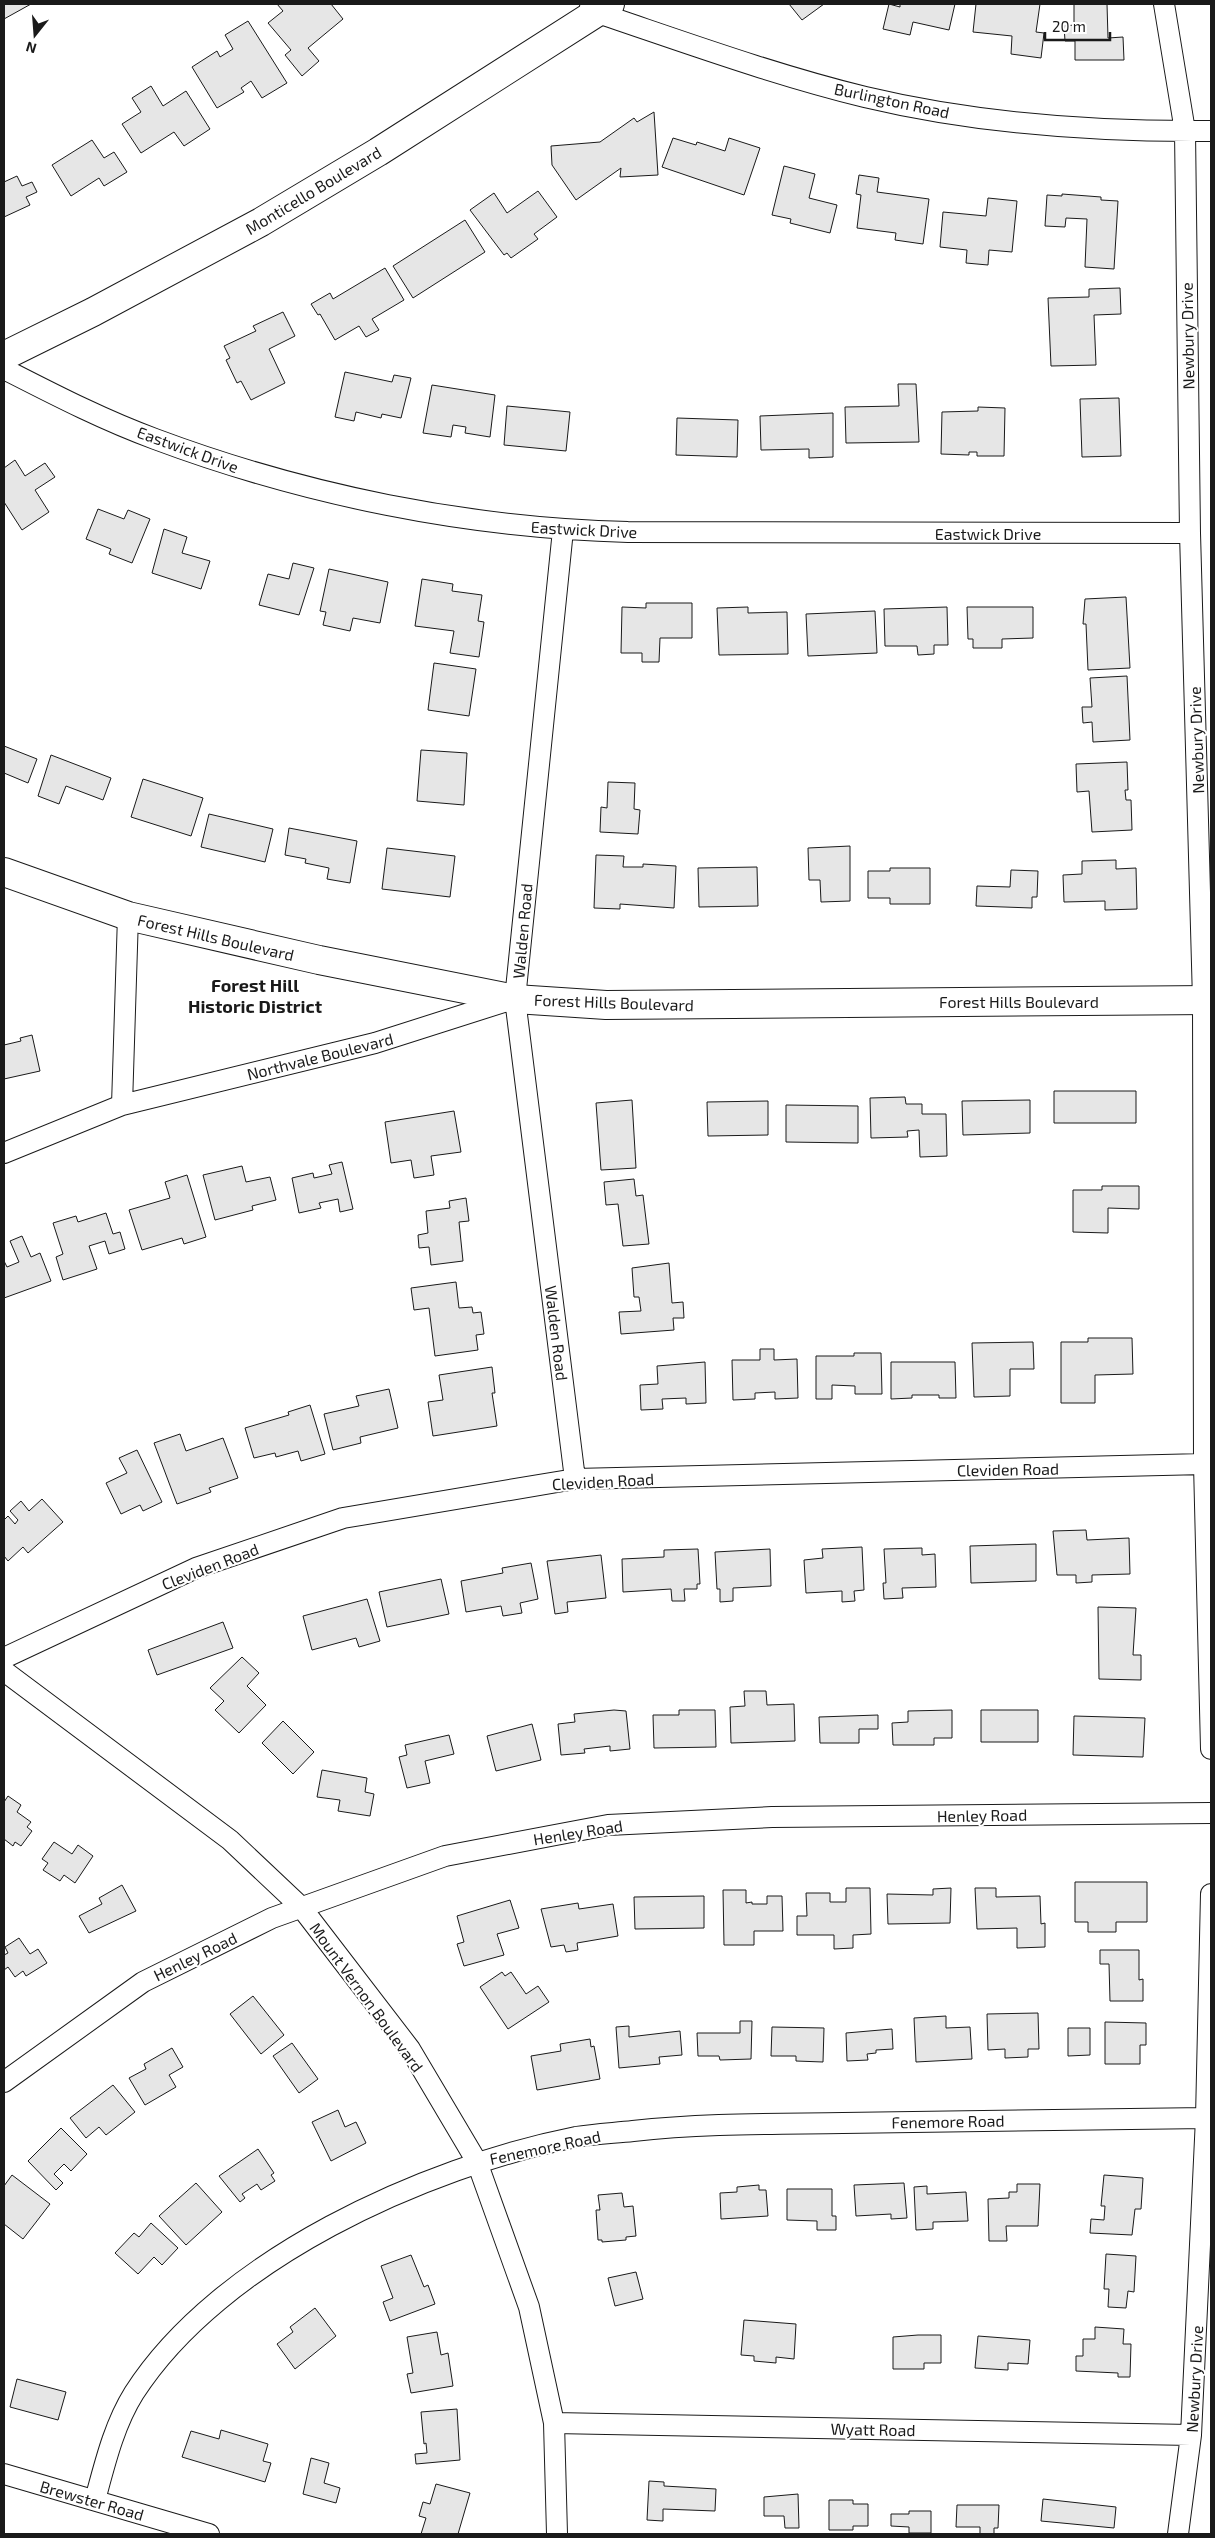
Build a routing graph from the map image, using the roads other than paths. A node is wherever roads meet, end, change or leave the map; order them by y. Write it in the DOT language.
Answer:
graph roads {
  1 [pos="1164,4"];
  2 [pos="598,7"];
  3 [pos="1184,131"];
  4 [pos="1211,131"];
  5 [pos="4,356"];
  6 [pos="4,369"];
  7 [pos="563,530"];
  8 [pos="1190,533"];
  9 [pos="4,872"];
  10 [pos="128,916"];
  11 [pos="515,999"];
  12 [pos="1207,1000"];
  13 [pos="122,1105"];
  14 [pos="4,1153"];
  15 [pos="1204,1464"];
  16 [pos="575,1479"];
  17 [pos="4,1658"];
  18 [pos="4,1671"];
  19 [pos="1211,1749"];
  20 [pos="1211,1813"];
  21 [pos="1211,1894"];
  22 [pos="301,1907"];
  23 [pos="4,2082"];
  24 [pos="1206,2118"];
  25 [pos="477,2162"];
  26 [pos="554,2423"];
  27 [pos="1191,2436"];
  28 [pos="4,2474"];
  29 [pos="95,2500"];
  30 [pos="208,2534"];
  31 [pos="557,2534"];
  32 [pos="1178,2534"];
  1 -- 3 [label="street, Newbury Drive"];
  2 -- 3 [label="street, Burlington Road"];
  2 -- 5 [label="street, Monticello Boulevard"];
  3 -- 4 [label="street, Burlington Road"];
  3 -- 8 [label="street, Newbury Drive"];
  6 -- 7 [label="street, Eastwick Drive"];
  7 -- 8 [label="street, Eastwick Drive"];
  7 -- 11 [label="street, Walden Road"];
  8 -- 12 [label="street, Newbury Drive"];
  9 -- 10 [label="street, Forest Hills Boulevard"];
  10 -- 11 [label="street, Forest Hills Boulevard"];
  10 -- 13 [label="street"];
  11 -- 12 [label="street, Forest Hills Boulevard"];
  11 -- 13 [label="street, Northvale Boulevard"];
  11 -- 16 [label="street, Walden Road"];
  12 -- 15 [label="street, Newbury Drive"];
  13 -- 14 [label="street, Northvale Boulevard"];
  15 -- 16 [label="street, Cleviden Road"];
  15 -- 19 [label="street, Newbury Drive"];
  16 -- 17 [label="street, Cleviden Road"];
  18 -- 22 [label="street, Mount Vernon Boulevard"];
  20 -- 22 [label="street, Henley Road"];
  21 -- 24 [label="street, Newbury Drive"];
  22 -- 23 [label="street, Henley Road"];
  22 -- 25 [label="street, Mount Vernon Boulevard"];
  24 -- 25 [label="street, Fenemore Road"];
  24 -- 27 [label="street, Newbury Drive"];
  25 -- 26 [label="street, Mount Vernon Boulevard"];
  25 -- 29 [label="street, Fenemore Road"];
  26 -- 27 [label="street, Wyatt Road"];
  26 -- 31 [label="street, Mount Vernon Boulevard"];
  27 -- 32 [label="street, Newbury Drive"];
  28 -- 29 [label="street, Brewster Road"];
  29 -- 30 [label="street, Brewster Road"];
}
